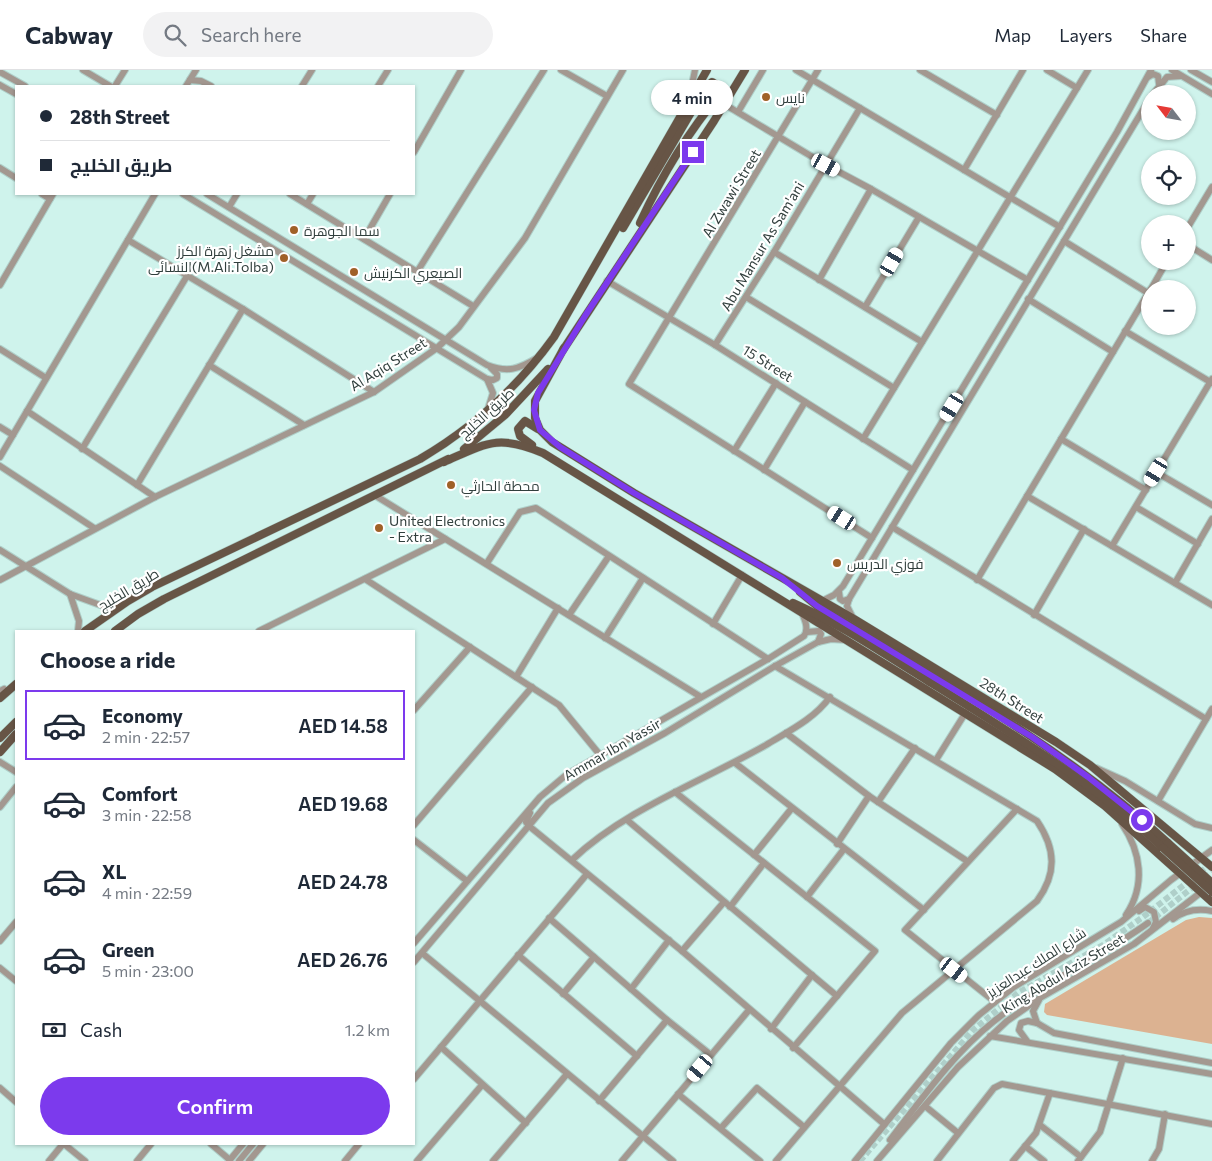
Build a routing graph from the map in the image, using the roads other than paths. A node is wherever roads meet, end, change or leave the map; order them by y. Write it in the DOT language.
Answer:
graph roads {
  1 [pos="83,70"];
  2 [pos="125,70"];
  3 [pos="196,70"];
  4 [pos="312,70"];
  5 [pos="388,70"];
  6 [pos="461,70"];
  7 [pos="544,70"];
  8 [pos="561,70"];
  9 [pos="623,70"];
  10 [pos="695,70"];
  11 [pos="707,70"];
  12 [pos="745,70"];
  13 [pos="763,70"];
  14 [pos="796,70"];
  15 [pos="818,70"];
  16 [pos="920,70"];
  17 [pos="1023,70"];
  18 [pos="1047,70"];
  19 [pos="1088,70"];
  20 [pos="1151,70"];
  21 [pos="1172,70"];
  22 [pos="1191,70"];
  23 [pos="0,72"];
  24 [pos="1182,76"];
  25 [pos="1148,77"];
  26 [pos="813,80"];
  27 [pos="1212,82"];
  28 [pos="188,83"];
  29 [pos="1159,84"];
  30 [pos="0,85"];
  31 [pos="23,85"];
  32 [pos="108,85"];
  33 [pos="116,85"];
  34 [pos="209,85"];
  35 [pos="303,85"];
  36 [pos="379,85"];
  37 [pos="1077,88"];
  38 [pos="15,93"];
  39 [pos="1212,94"];
  40 [pos="607,96"];
  41 [pos="689,99"];
  42 [pos="724,104"];
  43 [pos="860,108"];
  44 [pos="738,112"];
  45 [pos="1141,113"];
  46 [pos="997,115"];
  47 [pos="780,138"];
  48 [pos="415,150"];
  49 [pos="826,165"];
  50 [pos="0,168"];
  51 [pos="964,170"];
  52 [pos="15,177"];
  53 [pos="1212,187"];
  54 [pos="871,189"];
  55 [pos="154,195"];
  56 [pos="185,195"];
  57 [pos="209,195"];
  58 [pos="237,195"];
  59 [pos="292,195"];
  60 [pos="312,195"];
  61 [pos="389,195"];
  62 [pos="52,196"];
  63 [pos="1010,198"];
  64 [pos="307,204"];
  65 [pos="229,207"];
  66 [pos="1195,215"];
  67 [pos="919,217"];
  68 [pos="1060,228"];
  69 [pos="364,239"];
  70 [pos="128,240"];
  71 [pos="1064,241"];
  72 [pos="630,246"];
  73 [pos="1196,250"];
  74 [pos="978,251"];
  75 [pos="774,252"];
  76 [pos="1212,260"];
  77 [pos="598,262"];
  78 [pos="417,272"];
  79 [pos="187,276"];
  80 [pos="819,280"];
  81 [pos="1028,280"];
  82 [pos="607,281"];
  83 [pos="0,285"];
  84 [pos="1141,286"];
  85 [pos="746,297"];
  86 [pos="1028,299"];
  87 [pos="473,306"];
  88 [pos="1141,306"];
  89 [pos="865,307"];
  90 [pos="243,309"];
  91 [pos="669,319"];
  92 [pos="1125,332"];
  93 [pos="445,341"];
  94 [pos="922,342"];
  95 [pos="716,344"];
  96 [pos="437,348"];
  97 [pos="564,348"];
  98 [pos="0,350"];
  99 [pos="1113,352"];
  100 [pos="540,356"];
  101 [pos="209,365"];
  102 [pos="488,365"];
  103 [pos="46,378"];
  104 [pos="487,379"];
  105 [pos="1211,381"];
  106 [pos="776,383"];
  107 [pos="894,388"];
  108 [pos="374,392"];
  109 [pos="805,402"];
  110 [pos="488,410"];
  111 [pos="27,411"];
  112 [pos="304,425"];
  113 [pos="0,427"];
  114 [pos="540,430"];
  115 [pos="13,435"];
  116 [pos="864,439"];
  117 [pos="1061,439"];
  118 [pos="82,448"];
  119 [pos="734,451"];
  120 [pos="543,453"];
  121 [pos="0,457"];
  122 [pos="444,462"];
  123 [pos="0,466"];
  124 [pos="764,470"];
  125 [pos="913,470"];
  126 [pos="1156,472"];
  127 [pos="137,485"];
  128 [pos="1146,490"];
  129 [pos="376,496"];
  130 [pos="1027,496"];
  131 [pos="154,497"];
  132 [pos="1212,505"];
  133 [pos="1136,507"];
  134 [pos="1212,519"];
  135 [pos="892,527"];
  136 [pos="94,528"];
  137 [pos="1084,529"];
  138 [pos="445,538"];
  139 [pos="872,538"];
  140 [pos="1198,544"];
  141 [pos="1112,546"];
  142 [pos="0,550"];
  143 [pos="609,556"];
  144 [pos="486,563"];
  145 [pos="24,564"];
  146 [pos="742,575"];
  147 [pos="643,578"];
  148 [pos="782,578"];
  149 [pos="365,579"];
  150 [pos="0,580"];
  151 [pos="977,580"];
  152 [pos="1174,583"];
  153 [pos="764,589"];
  154 [pos="839,592"];
  155 [pos="70,594"];
  156 [pos="849,599"];
  157 [pos="128,600"];
  158 [pos="822,600"];
  159 [pos="89,601"];
  160 [pos="1212,605"];
  161 [pos="558,608"];
  162 [pos="76,609"];
  163 [pos="802,613"];
  164 [pos="1034,614"];
  165 [pos="569,615"];
  166 [pos="854,619"];
  167 [pos="713,624"];
  168 [pos="78,630"];
  169 [pos="86,630"];
  170 [pos="116,630"];
  171 [pos="261,630"];
  172 [pos="807,632"];
  173 [pos="606,638"];
  174 [pos="848,641"];
  175 [pos="818,642"];
  176 [pos="470,647"];
  177 [pos="768,659"];
  178 [pos="775,666"];
  179 [pos="516,677"];
  180 [pos="15,683"];
  181 [pos="15,683"];
  182 [pos="532,687"];
  183 [pos="1,691"];
  184 [pos="701,697"];
  185 [pos="830,697"];
  186 [pos="0,698"];
  187 [pos="415,707"];
  188 [pos="1212,709"];
  189 [pos="966,712"];
  190 [pos="1206,719"];
  191 [pos="15,723"];
  192 [pos="786,733"];
  193 [pos="15,735"];
  194 [pos="0,738"];
  195 [pos="915,748"];
  196 [pos="0,752"];
  197 [pos="600,755"];
  198 [pos="936,760"];
  199 [pos="0,762"];
  200 [pos="735,763"];
  201 [pos="1090,765"];
  202 [pos="15,771"];
  203 [pos="15,788"];
  204 [pos="675,792"];
  205 [pos="544,793"];
  206 [pos="870,796"];
  207 [pos="1158,801"];
  208 [pos="878,802"];
  209 [pos="0,807"];
  210 [pos="792,808"];
  211 [pos="1017,809"];
  212 [pos="627,820"];
  213 [pos="1120,820"];
  214 [pos="415,824"];
  215 [pos="529,826"];
  216 [pos="1212,828"];
  217 [pos="415,841"];
  218 [pos="837,844"];
  219 [pos="1165,846"];
  220 [pos="844,849"];
  221 [pos="1212,850"];
  222 [pos="754,854"];
  223 [pos="1202,858"];
  224 [pos="572,860"];
  225 [pos="967,861"];
  226 [pos="764,863"];
  227 [pos="1212,867"];
  228 [pos="587,874"];
  229 [pos="1180,874"];
  230 [pos="468,881"];
  231 [pos="1212,883"];
  232 [pos="1200,892"];
  233 [pos="1212,892"];
  234 [pos="807,897"];
  235 [pos="1212,902"];
  236 [pos="727,904"];
  237 [pos="924,910"];
  238 [pos="1212,911"];
  239 [pos="549,918"];
  240 [pos="1121,922"];
  241 [pos="15,923"];
  242 [pos="1148,923"];
  243 [pos="669,940"];
  244 [pos="0,941"];
  245 [pos="415,942"];
  246 [pos="1134,944"];
  247 [pos="682,951"];
  248 [pos="422,953"];
  249 [pos="518,955"];
  250 [pos="594,957"];
  251 [pos="415,961"];
  252 [pos="0,968"];
  253 [pos="954,970"];
  254 [pos="812,975"];
  255 [pos="15,981"];
  256 [pos="631,989"];
  257 [pos="563,994"];
  258 [pos="837,996"];
  259 [pos="1040,998"];
  260 [pos="481,1000"];
  261 [pos="995,1002"];
  262 [pos="749,1010"];
  263 [pos="667,1020"];
  264 [pos="1037,1023"];
  265 [pos="771,1029"];
  266 [pos="990,1036"];
  267 [pos="1027,1041"];
  268 [pos="441,1047"];
  269 [pos="793,1048"];
  270 [pos="711,1055"];
  271 [pos="636,1056"];
  272 [pos="1123,1058"];
  273 [pos="1212,1063"];
  274 [pos="567,1074"];
  275 [pos="1212,1074"];
  276 [pos="415,1078"];
  277 [pos="482,1085"];
  278 [pos="0,1088"];
  279 [pos="840,1088"];
  280 [pos="1050,1093"];
  281 [pos="678,1094"];
  282 [pos="15,1101"];
  283 [pos="600,1101"];
  284 [pos="1108,1104"];
  285 [pos="924,1106"];
  286 [pos="1165,1114"];
  287 [pos="526,1122"];
  288 [pos="884,1124"];
  289 [pos="1212,1124"];
  290 [pos="1040,1125"];
  291 [pos="804,1127"];
  292 [pos="721,1128"];
  293 [pos="958,1133"];
  294 [pos="642,1136"];
  295 [pos="62,1145"];
  296 [pos="64,1145"];
  297 [pos="150,1145"];
  298 [pos="212,1145"];
  299 [pos="242,1145"];
  300 [pos="252,1145"];
  301 [pos="262,1145"];
  302 [pos="358,1145"];
  303 [pos="1025,1146"];
  304 [pos="1080,1159"];
  305 [pos="229,1160"];
  306 [pos="49,1161"];
  307 [pos="85,1161"];
  308 [pos="138,1161"];
  309 [pos="240,1161"];
  310 [pos="249,1161"];
  311 [pos="345,1161"];
  312 [pos="417,1161"];
  313 [pos="493,1161"];
  314 [pos="622,1161"];
  315 [pos="673,1161"];
  316 [pos="760,1161"];
  317 [pos="776,1161"];
  318 [pos="855,1161"];
  319 [pos="875,1161"];
  320 [pos="936,1161"];
  321 [pos="1013,1161"];
  322 [pos="1044,1161"];
  323 [pos="1152,1161"];
  1 -- 32 [label="street"];
  2 -- 33 [label="street"];
  3 -- 28 [label="street"];
  4 -- 35 [label="street"];
  5 -- 36 [label="street"];
  6 -- 48 [label="street"];
  7 -- 78 [label="street"];
  8 -- 40 [label="street"];
  9 -- 40 [label="street, Al Aqiq Street"];
  10 -- 41 [label="street"];
  11 -- 41 [label="main road, طريق الخليج"];
  12 -- 42 [label="main road, طريق الخليج"];
  13 -- 44 [label="street"];
  14 -- 26 [label="street"];
  15 -- 26 [label="street, Al Zwawi Street"];
  16 -- 46 [label="street"];
  17 -- 46 [label="street"];
  18 -- 37 [label="street"];
  19 -- 37 [label="street"];
  20 -- 25 [label="street"];
  21 -- 24 [label="street"];
  22 -- 27 [label="street"];
  23 -- 31 [label="street"];
  24 -- 29 [label="street"];
  24 -- 39 [label="street"];
  25 -- 29 [label="street"];
  25 -- 68 [label="street"];
  26 -- 43 [label="street"];
  26 -- 47 [label="street, Al Zwawi Street"];
  28 -- 34 [label="street"];
  30 -- 38 [label="street"];
  37 -- 63 [label="street"];
  40 -- 87 [label="street, Al Aqiq Street"];
  41 -- 77 [label="main road, طريق الخليج"];
  42 -- 44 [label="street"];
  42 -- 72 [label="main road, طريق الخليج"];
  43 -- 49 [label="street, Abu Mansur As Sam'ani"];
  43 -- 51 [label="street"];
  44 -- 47 [label="street"];
  45 -- 71 [label="street"];
  46 -- 51 [label="street"];
  47 -- 49 [label="street"];
  47 -- 91 [label="street, Al Zwawi Street"];
  49 -- 54 [label="street"];
  49 -- 75 [label="street, Abu Mansur As Sam'ani"];
  50 -- 52 [label="street"];
  51 -- 63 [label="street"];
  53 -- 66 [label="street"];
  54 -- 67 [label="street"];
  54 -- 80 [label="street"];
  55 -- 70 [label="street"];
  56 -- 96 [label="street"];
  57 -- 65 [label="street"];
  58 -- 65 [label="street"];
  59 -- 64 [label="street"];
  60 -- 64 [label="street"];
  61 -- 69 [label="street"];
  62 -- 83 [label="street"];
  63 -- 68 [label="street"];
  63 -- 74 [label="street"];
  64 -- 69 [label="street"];
  65 -- 93 [label="street"];
  67 -- 74 [label="street"];
  67 -- 89 [label="street"];
  68 -- 81 [label="street"];
  69 -- 78 [label="street"];
  70 -- 79 [label="street"];
  70 -- 103 [label="street"];
  71 -- 84 [label="street"];
  71 -- 86 [label="street"];
  72 -- 77 [label="main road"];
  72 -- 82 [label="main road, طريق الخليج"];
  73 -- 76 [label="street"];
  74 -- 81 [label="street"];
  74 -- 94 [label="street"];
  75 -- 80 [label="street"];
  75 -- 85 [label="street, Abu Mansur As Sam'ani"];
  77 -- 100 [label="main road, طريق الخليج"];
  78 -- 87 [label="street"];
  79 -- 90 [label="street"];
  79 -- 118 [label="street"];
  80 -- 89 [label="street"];
  81 -- 125 [label="street"];
  82 -- 91 [label="street, 15 Street"];
  82 -- 97 [label="main road, طريق الخليج"];
  85 -- 95 [label="street, Abu Mansur As Sam'ani"];
  85 -- 107 [label="street"];
  86 -- 99 [label="street"];
  86 -- 135 [label="street"];
  87 -- 93 [label="street, Al Aqiq Street"];
  88 -- 92 [label="street"];
  89 -- 94 [label="street"];
  90 -- 101 [label="street"];
  90 -- 108 [label="street"];
  91 -- 95 [label="street, 15 Street"];
  91 -- 119 [label="street, Al Zwawi Street"];
  92 -- 99 [label="street"];
  92 -- 105 [label="street"];
  93 -- 96 [label="street, Al Aqiq Street"];
  93 -- 102 [label="street"];
  94 -- 107 [label="street"];
  95 -- 106 [label="street, 15 Street"];
  96 -- 104 [label="street"];
  96 -- 108 [label="street, Al Aqiq Street"];
  97 -- 114 [label="main road"];
  97 -- 122 [label="main road, طريق الخليج"];
  98 -- 103 [label="street"];
  99 -- 117 [label="street"];
  100 -- 102 [label="street"];
  100 -- 110 [label="main road, طريق الخليج"];
  101 -- 112 [label="street"];
  101 -- 127 [label="street"];
  102 -- 104 [label="street"];
  103 -- 111 [label="street"];
  104 -- 110 [label="street"];
  105 -- 126 [label="street"];
  106 -- 109 [label="street, 15 Street"];
  106 -- 119 [label="street"];
  107 -- 116 [label="street"];
  108 -- 112 [label="street, Al Aqiq Street"];
  109 -- 116 [label="street, 15 Street"];
  109 -- 124 [label="street"];
  110 -- 157 [label="main road, طريق الخليج"];
  111 -- 115 [label="street"];
  111 -- 118 [label="street"];
  112 -- 131 [label="street, Al Aqiq Street"];
  113 -- 115 [label="street"];
  114 -- 120 [label="main road"];
  114 -- 148 [label="main road, 28th Street"];
  115 -- 121 [label="street"];
  116 -- 125 [label="street, 15 Street"];
  117 -- 128 [label="street"];
  117 -- 130 [label="street"];
  118 -- 127 [label="street"];
  119 -- 124 [label="street"];
  120 -- 122 [label="main road, 28th Street"];
  120 -- 146 [label="main road, 28th Street"];
  122 -- 129 [label="main road, طريق الخليج"];
  123 -- 136 [label="street"];
  124 -- 139 [label="street"];
  125 -- 139 [label="street"];
  126 -- 128 [label="street"];
  126 -- 132 [label="street"];
  127 -- 131 [label="street"];
  128 -- 133 [label="street"];
  129 -- 138 [label="street"];
  129 -- 170 [label="main road, طريق الخليج"];
  130 -- 137 [label="street"];
  130 -- 151 [label="street"];
  131 -- 136 [label="street, Al Aqiq Street"];
  133 -- 140 [label="street"];
  133 -- 141 [label="street"];
  134 -- 140 [label="street"];
  135 -- 151 [label="street"];
  135 -- 156 [label="street"];
  136 -- 145 [label="street, Al Aqiq Street"];
  137 -- 141 [label="street"];
  137 -- 164 [label="street"];
  138 -- 144 [label="street"];
  138 -- 149 [label="street"];
  139 -- 154 [label="street"];
  140 -- 152 [label="street"];
  141 -- 152 [label="street"];
  142 -- 145 [label="street"];
  143 -- 144 [label="street"];
  143 -- 147 [label="street"];
  143 -- 165 [label="street"];
  144 -- 161 [label="street"];
  145 -- 150 [label="street, Al Aqiq Street"];
  145 -- 155 [label="street"];
  146 -- 153 [label="main road, 28th Street"];
  146 -- 167 [label="street"];
  147 -- 167 [label="street"];
  147 -- 173 [label="street"];
  148 -- 158 [label="main road, 28th Street"];
  148 -- 219 [label="main road, 28th Street"];
  149 -- 171 [label="street"];
  149 -- 176 [label="street"];
  151 -- 164 [label="street"];
  152 -- 160 [label="street"];
  153 -- 163 [label="main road, 28th Street"];
  153 -- 219 [label="main road, 28th Street"];
  154 -- 156 [label="street"];
  154 -- 158 [label="street"];
  155 -- 159 [label="street"];
  155 -- 162 [label="street"];
  156 -- 166 [label="street"];
  157 -- 159 [label="street"];
  157 -- 169 [label="main road, طريق الخليج"];
  158 -- 166 [label="main road, 28th Street"];
  159 -- 162 [label="street"];
  161 -- 165 [label="street"];
  161 -- 179 [label="street"];
  162 -- 168 [label="street"];
  163 -- 172 [label="street"];
  163 -- 174 [label="main road, 28th Street"];
  164 -- 190 [label="street"];
  165 -- 173 [label="street"];
  166 -- 201 [label="main road, 28th Street"];
  167 -- 177 [label="street"];
  172 -- 175 [label="street"];
  172 -- 177 [label="street, Ammar Ibn Yassir"];
  173 -- 184 [label="street"];
  174 -- 175 [label="street"];
  174 -- 189 [label="main road, 28th Street"];
  175 -- 178 [label="street, Ammar Ibn Yassir"];
  176 -- 179 [label="street"];
  176 -- 187 [label="street"];
  177 -- 184 [label="street, Ammar Ibn Yassir"];
  178 -- 185 [label="street"];
  178 -- 215 [label="street, Ammar Ibn Yassir"];
  179 -- 182 [label="street"];
  180 -- 183 [label="main road"];
  181 -- 186 [label="main road"];
  182 -- 197 [label="street"];
  182 -- 214 [label="street"];
  184 -- 197 [label="street, Ammar Ibn Yassir"];
  185 -- 192 [label="street"];
  185 -- 195 [label="street"];
  188 -- 190 [label="street"];
  189 -- 198 [label="street"];
  189 -- 213 [label="main road, 28th Street"];
  190 -- 207 [label="street"];
  191 -- 194 [label="main road"];
  192 -- 200 [label="street"];
  192 -- 206 [label="street"];
  193 -- 196 [label="main road"];
  195 -- 198 [label="street"];
  195 -- 208 [label="street"];
  197 -- 205 [label="street, Ammar Ibn Yassir"];
  198 -- 211 [label="street"];
  199 -- 202 [label="street"];
  200 -- 204 [label="street"];
  200 -- 210 [label="street"];
  201 -- 207 [label="street"];
  201 -- 223 [label="main road, 28th Street"];
  203 -- 209 [label="street"];
  204 -- 212 [label="street"];
  204 -- 222 [label="street"];
  205 -- 215 [label="street"];
  205 -- 230 [label="street, Ammar Ibn Yassir"];
  206 -- 208 [label="street"];
  206 -- 218 [label="street"];
  207 -- 216 [label="street"];
  208 -- 225 [label="street"];
  210 -- 218 [label="street"];
  210 -- 222 [label="street"];
  211 -- 225 [label="street"];
  211 -- 253 [label="street"];
  212 -- 224 [label="street"];
  212 -- 236 [label="street"];
  213 -- 229 [label="main road, 28th Street"];
  213 -- 240 [label="street"];
  215 -- 224 [label="street"];
  215 -- 248 [label="street, Ammar Ibn Yassir"];
  217 -- 230 [label="street"];
  218 -- 220 [label="street"];
  219 -- 231 [label="main road, 28th Street, bridge"];
  219 -- 233 [label="main road, 28th Street, bridge"];
  220 -- 234 [label="street"];
  220 -- 237 [label="street"];
  221 -- 223 [label="street, شارع الملك عبدالعزيز"];
  222 -- 226 [label="street"];
  223 -- 227 [label="main road, 28th Street"];
  223 -- 229 [label="street, شارع الملك عبدالعزيز"];
  224 -- 228 [label="street"];
  225 -- 237 [label="street"];
  226 -- 234 [label="street"];
  226 -- 236 [label="street"];
  228 -- 239 [label="street"];
  228 -- 243 [label="street"];
  229 -- 232 [label="main road, 28th Street"];
  229 -- 240 [label="street, شارع الملك عبدالعزيز"];
  230 -- 245 [label="street, Ammar Ibn Yassir"];
  231 -- 232 [label="street, King Abdul Aziz Street"];
  232 -- 235 [label="main road, 28th Street"];
  232 -- 246 [label="street, King Abdul Aziz Street"];
  234 -- 258 [label="street"];
  236 -- 247 [label="street"];
  236 -- 254 [label="street"];
  237 -- 253 [label="street"];
  238 -- 246 [label="street"];
  239 -- 249 [label="street"];
  239 -- 250 [label="street"];
  240 -- 246 [label="street"];
  240 -- 261 [label="street, شارع الملك عبدالعزيز"];
  241 -- 244 [label="street"];
  242 -- 319 [label="street, شارع الملك عبدالعزيز"];
  243 -- 247 [label="street"];
  243 -- 256 [label="street"];
  246 -- 259 [label="street, King Abdul Aziz Street"];
  247 -- 262 [label="street"];
  248 -- 251 [label="street, Ammar Ibn Yassir"];
  248 -- 260 [label="street"];
  249 -- 257 [label="street"];
  249 -- 260 [label="street"];
  250 -- 256 [label="street"];
  250 -- 257 [label="street"];
  252 -- 255 [label="street"];
  253 -- 261 [label="street"];
  253 -- 279 [label="street"];
  254 -- 258 [label="street"];
  254 -- 265 [label="street"];
  256 -- 263 [label="street"];
  257 -- 271 [label="street"];
  258 -- 269 [label="street"];
  259 -- 264 [label="street"];
  259 -- 266 [label="street, King Abdul Aziz Street"];
  260 -- 268 [label="street"];
  260 -- 274 [label="street"];
  261 -- 288 [label="street, شارع الملك عبدالعزيز"];
  262 -- 265 [label="street"];
  262 -- 270 [label="street"];
  263 -- 270 [label="street"];
  263 -- 271 [label="street"];
  264 -- 267 [label="street"];
  264 -- 273 [label="street"];
  265 -- 269 [label="street"];
  266 -- 267 [label="street"];
  266 -- 285 [label="street, King Abdul Aziz Street"];
  267 -- 272 [label="street"];
  268 -- 276 [label="street"];
  268 -- 277 [label="street"];
  269 -- 279 [label="street"];
  270 -- 281 [label="street"];
  271 -- 283 [label="street"];
  272 -- 275 [label="street"];
  272 -- 284 [label="street"];
  274 -- 283 [label="street"];
  274 -- 287 [label="street"];
  277 -- 287 [label="street"];
  277 -- 312 [label="street"];
  278 -- 282 [label="street"];
  279 -- 288 [label="street"];
  279 -- 291 [label="street"];
  280 -- 284 [label="street"];
  280 -- 290 [label="street"];
  280 -- 293 [label="street"];
  281 -- 292 [label="street"];
  281 -- 294 [label="street"];
  283 -- 294 [label="street"];
  284 -- 286 [label="street"];
  284 -- 304 [label="street"];
  285 -- 293 [label="street"];
  285 -- 319 [label="street, King Abdul Aziz Street"];
  286 -- 289 [label="street"];
  286 -- 323 [label="street"];
  287 -- 313 [label="street"];
  288 -- 318 [label="street, شارع الملك عبدالعزيز"];
  290 -- 303 [label="street"];
  290 -- 304 [label="street"];
  291 -- 292 [label="street"];
  291 -- 317 [label="street"];
  292 -- 316 [label="street"];
  293 -- 320 [label="street"];
  294 -- 314 [label="street"];
  294 -- 315 [label="street"];
  295 -- 306 [label="street"];
  296 -- 307 [label="street"];
  297 -- 308 [label="street"];
  298 -- 305 [label="street"];
  299 -- 305 [label="street"];
  300 -- 309 [label="street"];
  301 -- 310 [label="street"];
  302 -- 311 [label="street"];
  303 -- 321 [label="street"];
  303 -- 322 [label="street"];
}
